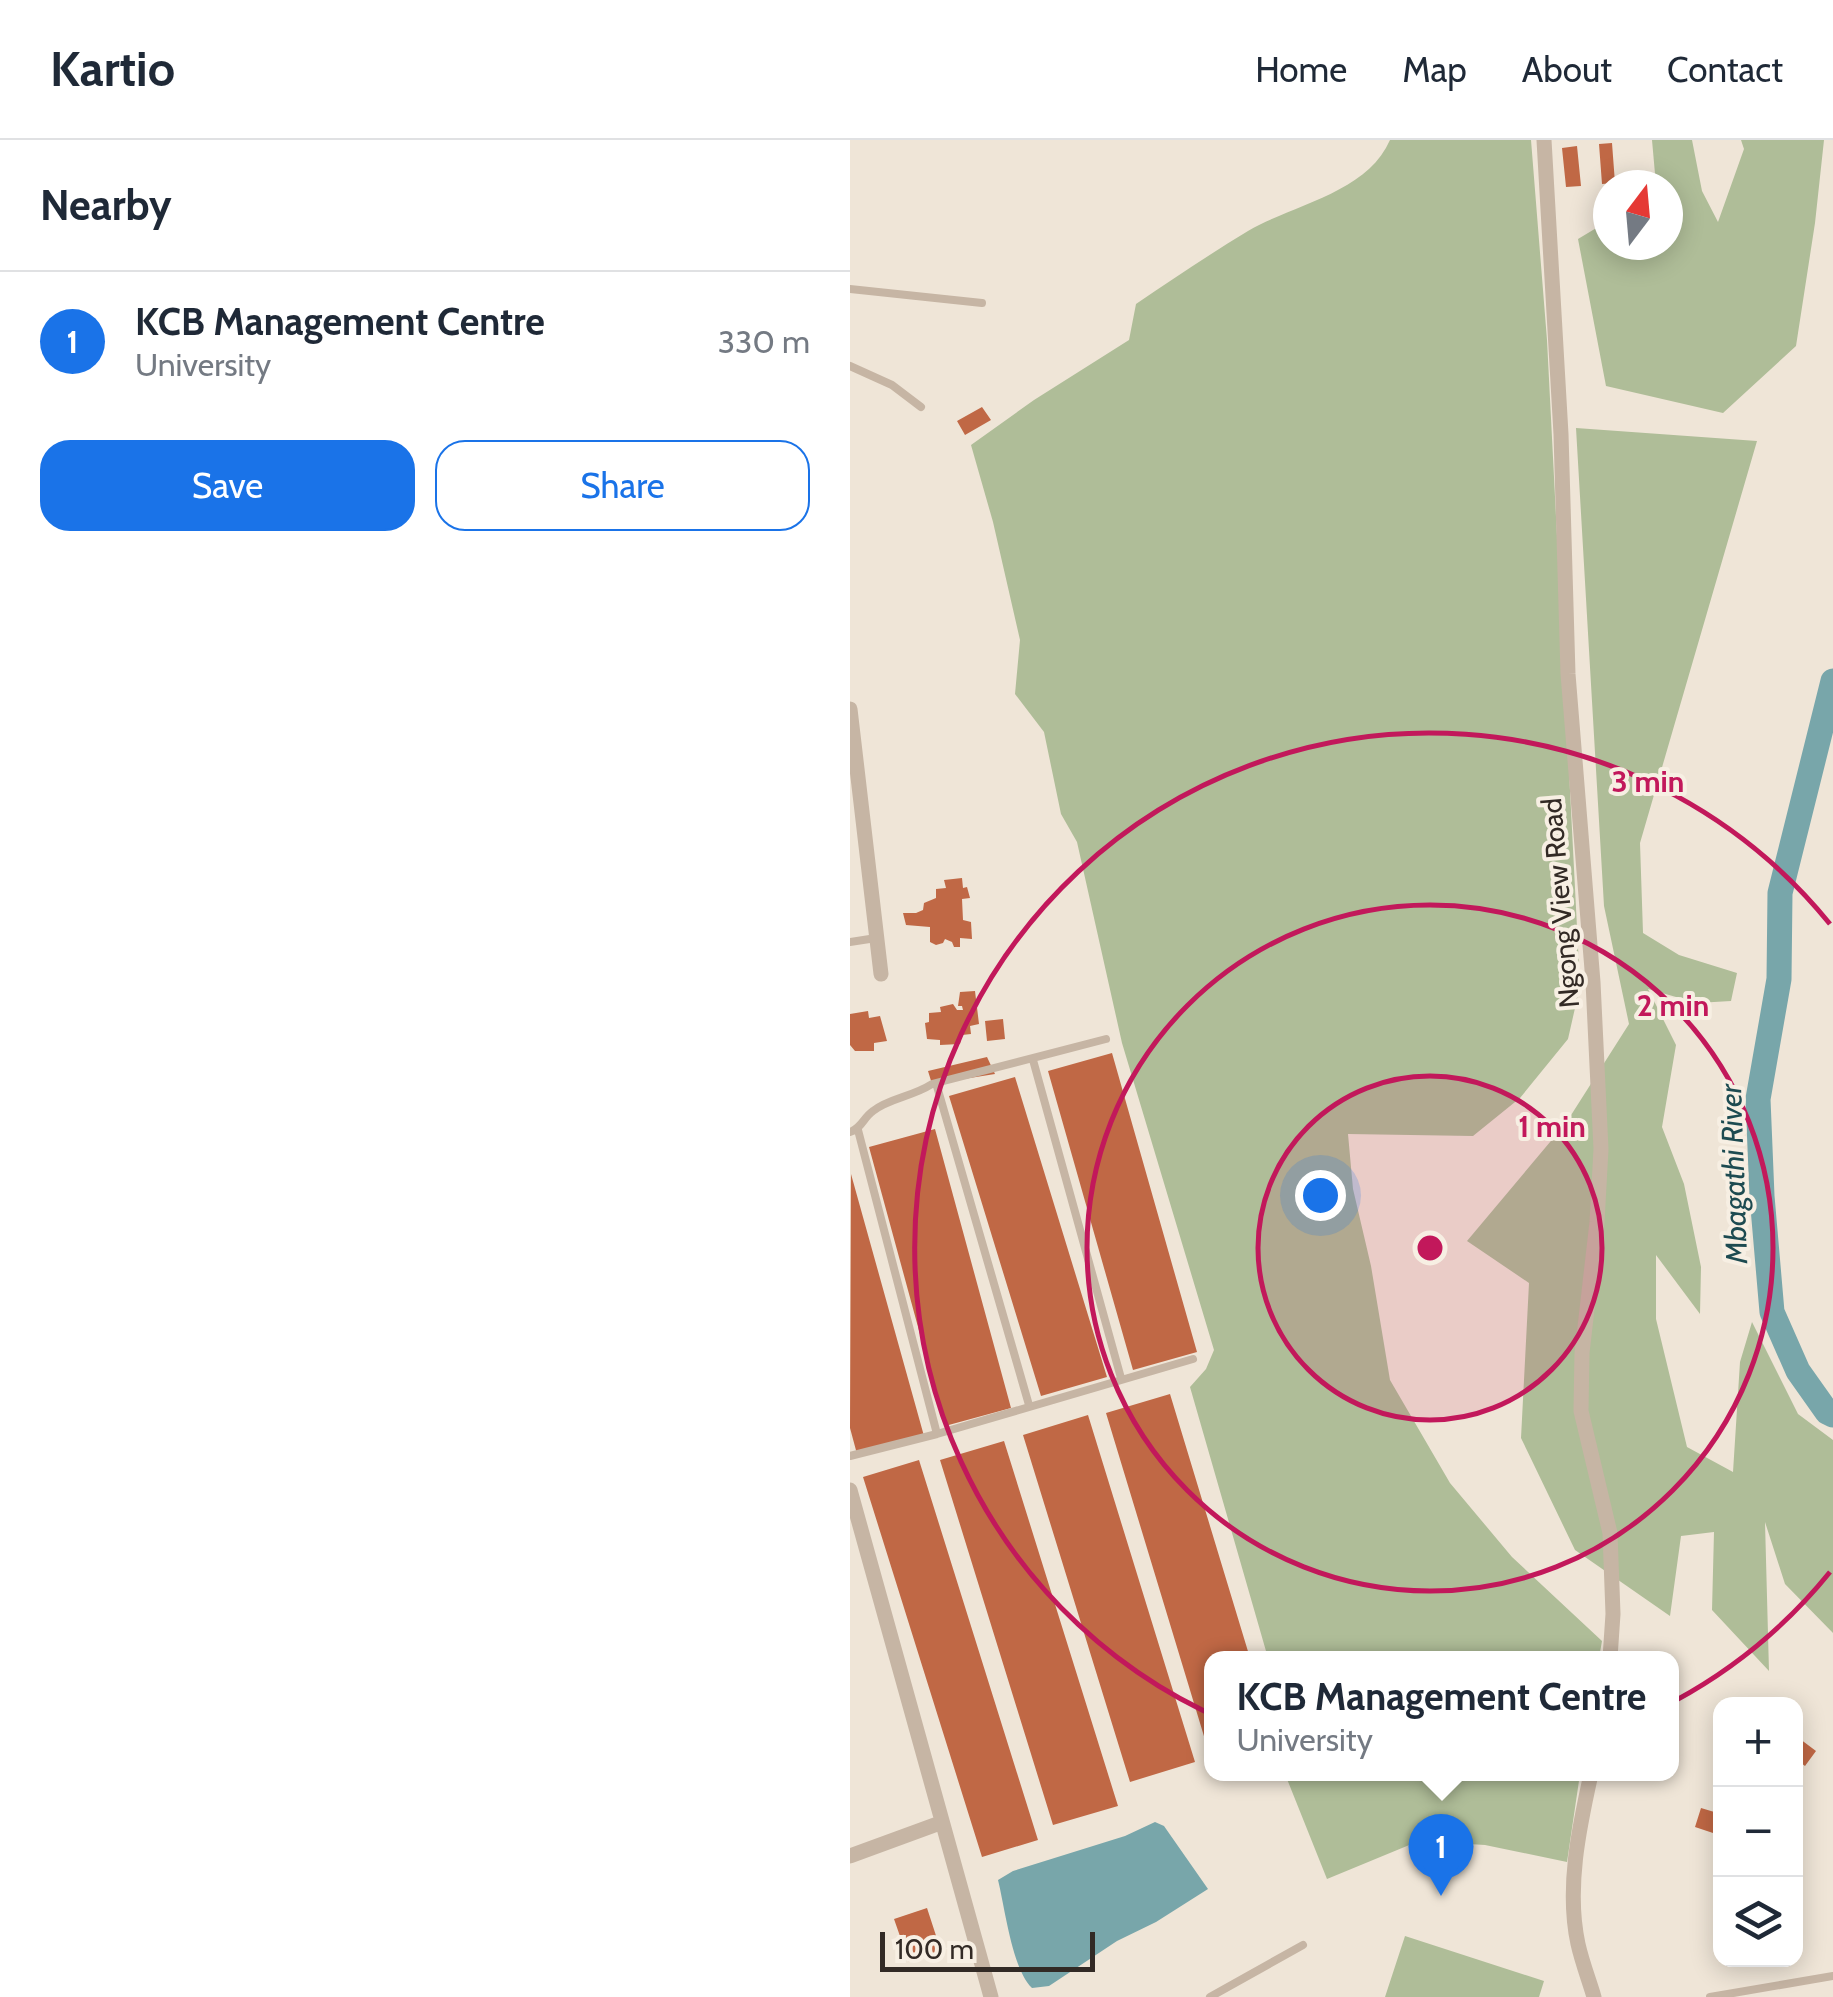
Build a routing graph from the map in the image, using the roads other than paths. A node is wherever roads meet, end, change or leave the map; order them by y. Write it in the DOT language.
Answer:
graph roads {
  1 [pos="1544,140"];
  2 [pos="850,289"];
  3 [pos="982,303"];
  4 [pos="850,366"];
  5 [pos="921,408"];
  6 [pos="850,709"];
  7 [pos="876,938"];
  8 [pos="850,942"];
  9 [pos="881,974"];
  10 [pos="1106,1039"];
  11 [pos="1032,1060"];
  12 [pos="936,1083"];
  13 [pos="854,1131"];
  14 [pos="1192,1359"];
  15 [pos="1121,1378"];
  16 [pos="1029,1405"];
  17 [pos="936,1434"];
  18 [pos="850,1456"];
  19 [pos="850,1490"];
  20 [pos="1610,1651"];
  21 [pos="1589,1781"];
  22 [pos="940,1823"];
  23 [pos="850,1856"];
  24 [pos="1304,1945"];
  25 [pos="1833,1976"];
  26 [pos="991,1997"];
  27 [pos="1210,1997"];
  28 [pos="1594,1997"];
  29 [pos="1710,1997"];
  1 -- 20 [label="street, Ngong View Road"];
  2 -- 3 [label="lane"];
  4 -- 5 [label="lane"];
  6 -- 7 [label="street"];
  7 -- 8 [label="lane"];
  7 -- 9 [label="street"];
  10 -- 11 [label="lane"];
  11 -- 12 [label="lane"];
  11 -- 15 [label="lane"];
  12 -- 13 [label="lane"];
  12 -- 16 [label="lane"];
  13 -- 17 [label="lane"];
  14 -- 15 [label="lane"];
  15 -- 16 [label="lane"];
  16 -- 17 [label="lane"];
  17 -- 18 [label="lane"];
  19 -- 22 [label="street"];
  21 -- 28 [label="street"];
  22 -- 23 [label="street"];
  22 -- 26 [label="street"];
  24 -- 27 [label="lane"];
  25 -- 29 [label="lane"];
}
